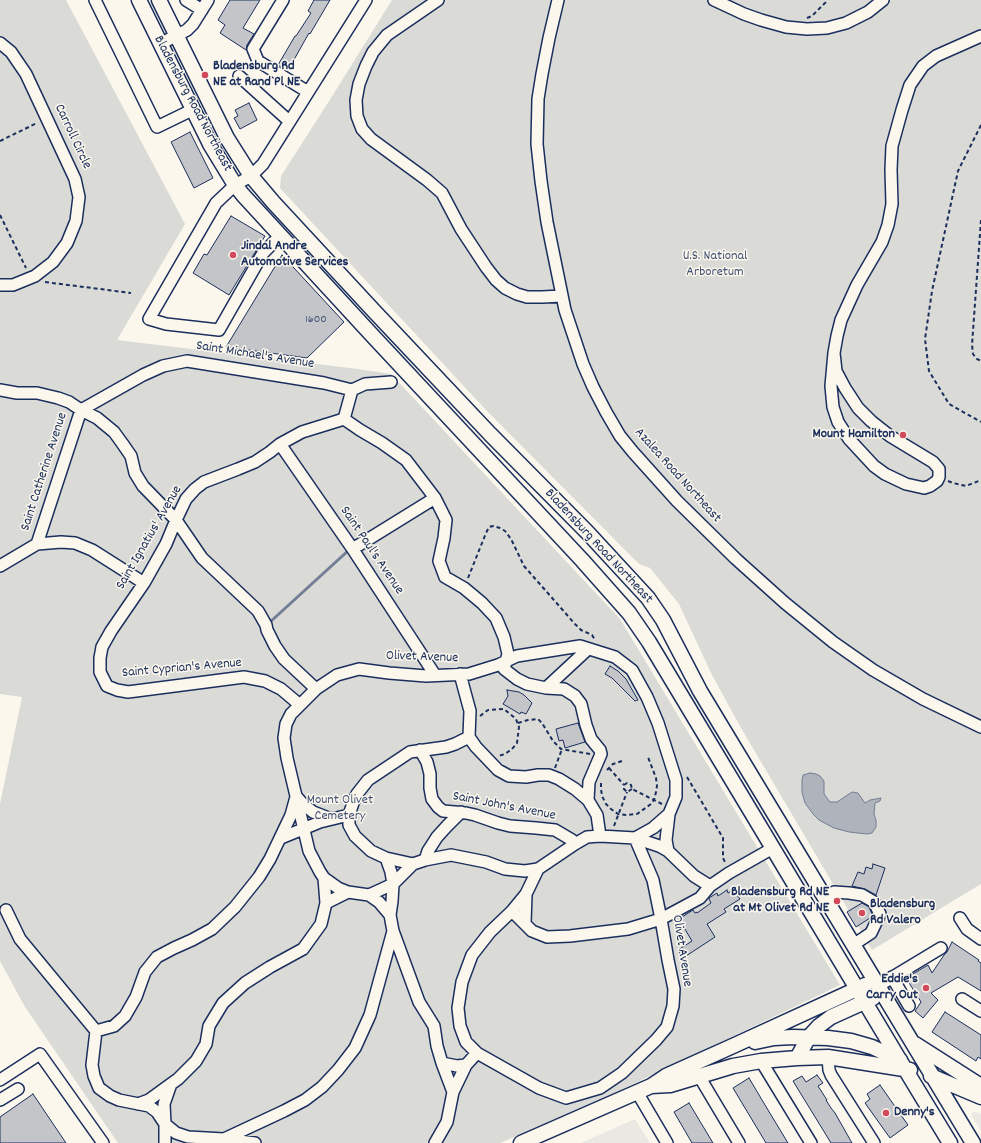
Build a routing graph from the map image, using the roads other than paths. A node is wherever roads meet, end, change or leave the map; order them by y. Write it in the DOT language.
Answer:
graph roads {
  1 [pos="95,0"];
  2 [pos="139,0"];
  3 [pos="159,0"];
  4 [pos="186,0"];
  5 [pos="208,0"];
  6 [pos="283,0"];
  7 [pos="366,0"];
  8 [pos="438,0"];
  9 [pos="558,0"];
  10 [pos="714,0"];
  11 [pos="884,0"];
  12 [pos="202,10"];
  13 [pos="177,36"];
  14 [pos="981,36"];
  15 [pos="0,43"];
  16 [pos="160,44"];
  17 [pos="239,76"];
  18 [pos="308,92"];
  19 [pos="192,110"];
  20 [pos="289,121"];
  21 [pos="251,176"];
  22 [pos="235,185"];
  23 [pos="280,236"];
  24 [pos="0,285"];
  25 [pos="562,296"];
  26 [pos="373,310"];
  27 [pos="360,322"];
  28 [pos="834,353"];
  29 [pos="391,382"];
  30 [pos="0,390"];
  31 [pos="352,390"];
  32 [pos="81,410"];
  33 [pos="344,419"];
  34 [pos="280,444"];
  35 [pos="435,498"];
  36 [pos="176,520"];
  37 [pos="37,544"];
  38 [pos="352,548"];
  39 [pos="0,566"];
  40 [pos="144,582"];
  41 [pos="588,649"];
  42 [pos="506,661"];
  43 [pos="460,674"];
  44 [pos="435,676"];
  45 [pos="107,686"];
  46 [pos="546,688"];
  47 [pos="316,689"];
  48 [pos="300,706"];
  49 [pos="981,727"];
  50 [pos="469,732"];
  51 [pos="420,750"];
  52 [pos="296,795"];
  53 [pos="588,800"];
  54 [pos="443,811"];
  55 [pos="461,812"];
  56 [pos="670,813"];
  57 [pos="349,815"];
  58 [pos="776,816"];
  59 [pos="331,819"];
  60 [pos="759,825"];
  61 [pos="303,828"];
  62 [pos="443,830"];
  63 [pos="605,837"];
  64 [pos="281,838"];
  65 [pos="635,838"];
  66 [pos="575,844"];
  67 [pos="773,848"];
  68 [pos="668,851"];
  69 [pos="800,857"];
  70 [pos="386,858"];
  71 [pos="425,860"];
  72 [pos="413,864"];
  73 [pos="784,867"];
  74 [pos="538,869"];
  75 [pos="324,878"];
  76 [pos="393,884"];
  77 [pos="710,886"];
  78 [pos="348,892"];
  79 [pos="526,894"];
  80 [pos="369,895"];
  81 [pos="825,898"];
  82 [pos="326,903"];
  83 [pos="6,910"];
  84 [pos="512,911"];
  85 [pos="390,915"];
  86 [pos="960,918"];
  87 [pos="661,919"];
  88 [pos="525,923"];
  89 [pos="393,931"];
  90 [pos="981,939"];
  91 [pos="853,945"];
  92 [pos="941,948"];
  93 [pos="892,977"];
  94 [pos="878,986"];
  95 [pos="857,990"];
  96 [pos="962,999"];
  97 [pos="865,1002"];
  98 [pos="909,1006"];
  99 [pos="981,1011"];
  100 [pos="96,1031"];
  101 [pos="809,1037"];
  102 [pos="913,1042"];
  103 [pos="735,1045"];
  104 [pos="477,1053"];
  105 [pos="828,1057"];
  106 [pos="797,1058"];
  107 [pos="761,1061"];
  108 [pos="442,1063"];
  109 [pos="902,1064"];
  110 [pos="466,1065"];
  111 [pos="699,1076"];
  112 [pos="934,1077"];
  113 [pos="0,1080"];
  114 [pos="171,1084"];
  115 [pos="651,1086"];
  116 [pos="981,1086"];
  117 [pos="18,1089"];
  118 [pos="453,1092"];
  119 [pos="637,1092"];
  120 [pos="981,1097"];
  121 [pos="0,1100"];
  122 [pos="138,1104"];
  123 [pos="165,1124"];
  124 [pos="224,1139"];
  125 [pos="189,1140"];
  126 [pos="103,1143"];
  127 [pos="165,1143"];
  128 [pos="255,1143"];
  129 [pos="435,1143"];
  130 [pos="521,1143"];
  131 [pos="668,1143"];
  132 [pos="740,1143"];
  133 [pos="811,1143"];
  134 [pos="874,1143"];
  135 [pos="950,1143"];
  136 [pos="973,1143"];
  1 -- 19 [label="street"];
  2 -- 16 [label="main road, Bladensburg Road Northeast"];
  3 -- 13 [label="main road, Bladensburg Road Northeast"];
  4 -- 12 [label="street"];
  5 -- 12 [label="street"];
  6 -- 18 [label="street"];
  7 -- 18 [label="street"];
  8 -- 25 [label="street"];
  9 -- 25 [label="street, Azalea Road Northeast"];
  10 -- 11 [label="street"];
  12 -- 13 [label="street"];
  13 -- 16 [label="street"];
  13 -- 21 [label="main road, Bladensburg Road Northeast"];
  14 -- 28 [label="street"];
  15 -- 24 [label="street, Carroll Circle"];
  16 -- 19 [label="main road, Bladensburg Road Northeast"];
  17 -- 20 [label="street"];
  18 -- 20 [label="street"];
  19 -- 22 [label="main road, Bladensburg Road Northeast"];
  20 -- 21 [label="street"];
  21 -- 22 [label="street"];
  21 -- 26 [label="main road, Bladensburg Road Northeast"];
  22 -- 23 [label="main road, Bladensburg Road Northeast"];
  22 -- 23 [label="street"];
  23 -- 27 [label="main road, Bladensburg Road Northeast"];
  25 -- 49 [label="street, Azalea Road Northeast"];
  26 -- 27 [label="main road"];
  26 -- 58 [label="main road, Bladensburg Road Northeast"];
  27 -- 60 [label="main road, Bladensburg Road Northeast"];
  28 -- 28 [label="street"];
  29 -- 31 [label="street"];
  30 -- 32 [label="street"];
  31 -- 32 [label="street, Saint Michael's Avenue"];
  31 -- 33 [label="street"];
  32 -- 36 [label="street"];
  32 -- 37 [label="street, Saint Catherine Avenue"];
  33 -- 34 [label="street, Saint Ignatius' Avenue"];
  33 -- 35 [label="street"];
  34 -- 36 [label="street, Saint Ignatius' Avenue"];
  34 -- 38 [label="street, Saint Paul's Avenue"];
  35 -- 38 [label="street"];
  35 -- 42 [label="street"];
  36 -- 40 [label="street, Saint Ignatius' Avenue"];
  36 -- 47 [label="street"];
  37 -- 39 [label="street"];
  37 -- 40 [label="street"];
  38 -- 44 [label="street, Saint Paul's Avenue"];
  40 -- 45 [label="street, Saint Ignatius' Avenue"];
  41 -- 42 [label="street, Olivet Avenue"];
  41 -- 46 [label="street"];
  41 -- 56 [label="street, Olivet Avenue"];
  42 -- 43 [label="street, Olivet Avenue"];
  42 -- 46 [label="street"];
  43 -- 44 [label="street, Olivet Avenue"];
  43 -- 50 [label="street"];
  44 -- 47 [label="street, Olivet Avenue"];
  45 -- 48 [label="street, Saint Cyprian's Avenue"];
  46 -- 53 [label="street"];
  47 -- 48 [label="street, Olivet Avenue"];
  48 -- 52 [label="street, Olivet Avenue"];
  50 -- 51 [label="street"];
  50 -- 53 [label="street"];
  51 -- 54 [label="street, Saint John's Avenue"];
  51 -- 57 [label="street"];
  52 -- 59 [label="street"];
  52 -- 61 [label="street, Olivet Avenue"];
  52 -- 64 [label="street"];
  53 -- 63 [label="street"];
  54 -- 55 [label="street, Saint John's Avenue"];
  54 -- 62 [label="street"];
  55 -- 62 [label="street"];
  55 -- 66 [label="street, Saint John's Avenue"];
  56 -- 65 [label="street"];
  56 -- 68 [label="street, Olivet Avenue"];
  57 -- 59 [label="street"];
  57 -- 70 [label="street"];
  58 -- 60 [label="main road"];
  58 -- 69 [label="main road, Bladensburg Road Northeast"];
  59 -- 61 [label="street"];
  60 -- 67 [label="main road, Bladensburg Road Northeast"];
  61 -- 64 [label="street"];
  61 -- 75 [label="street, Olivet Avenue"];
  62 -- 71 [label="street"];
  63 -- 65 [label="street"];
  63 -- 66 [label="street"];
  64 -- 100 [label="street"];
  65 -- 68 [label="street"];
  65 -- 87 [label="street, Olivet Avenue"];
  66 -- 74 [label="street"];
  67 -- 73 [label="main road, Bladensburg Road Northeast"];
  67 -- 77 [label="street"];
  68 -- 77 [label="street"];
  69 -- 73 [label="main road"];
  69 -- 81 [label="main road, Bladensburg Road Northeast"];
  70 -- 72 [label="street"];
  70 -- 76 [label="street"];
  71 -- 72 [label="street"];
  71 -- 74 [label="street"];
  72 -- 76 [label="street"];
  73 -- 95 [label="main road, Bladensburg Road Northeast"];
  74 -- 79 [label="street"];
  75 -- 78 [label="street"];
  75 -- 82 [label="street"];
  76 -- 80 [label="street"];
  76 -- 85 [label="street"];
  77 -- 87 [label="street"];
  78 -- 80 [label="street"];
  78 -- 82 [label="street"];
  79 -- 84 [label="street"];
  79 -- 88 [label="street"];
  80 -- 85 [label="street"];
  81 -- 91 [label="main road, Bladensburg Road Northeast"];
  81 -- 91 [label="street"];
  82 -- 114 [label="street"];
  83 -- 100 [label="street"];
  84 -- 88 [label="street"];
  84 -- 104 [label="street"];
  85 -- 89 [label="street"];
  86 -- 90 [label="street"];
  87 -- 88 [label="street"];
  87 -- 104 [label="street, Olivet Avenue"];
  89 -- 108 [label="street"];
  89 -- 124 [label="street"];
  91 -- 94 [label="main road, Bladensburg Road Northeast"];
  92 -- 93 [label="street"];
  93 -- 94 [label="street"];
  93 -- 98 [label="street"];
  94 -- 95 [label="main road"];
  94 -- 97 [label="main road"];
  94 -- 102 [label="main road, Bladensburg Road Northeast"];
  95 -- 97 [label="main road, Bladensburg Road Northeast"];
  95 -- 103 [label="main road"];
  96 -- 99 [label="street"];
  97 -- 101 [label="main road"];
  97 -- 109 [label="main road, Bladensburg Road Northeast"];
  100 -- 122 [label="street"];
  101 -- 103 [label="main road"];
  101 -- 106 [label="main road"];
  101 -- 109 [label="main road"];
  102 -- 112 [label="main road, Bladensburg Road Northeast"];
  102 -- 116 [label="main road"];
  103 -- 115 [label="main road"];
  104 -- 110 [label="street"];
  105 -- 106 [label="main road"];
  105 -- 109 [label="main road"];
  105 -- 134 [label="street"];
  106 -- 107 [label="main road"];
  107 -- 111 [label="main road"];
  107 -- 133 [label="street"];
  108 -- 110 [label="street"];
  108 -- 118 [label="street"];
  109 -- 112 [label="main road"];
  109 -- 135 [label="main road, Bladensburg Road Northeast"];
  110 -- 118 [label="street"];
  111 -- 115 [label="main road"];
  111 -- 132 [label="street"];
  112 -- 120 [label="main road"];
  112 -- 136 [label="main road, Bladensburg Road Northeast"];
  113 -- 126 [label="street"];
  114 -- 122 [label="street"];
  114 -- 123 [label="street"];
  115 -- 119 [label="main road"];
  117 -- 121 [label="street"];
  118 -- 129 [label="street"];
  119 -- 130 [label="main road"];
  119 -- 131 [label="street"];
  122 -- 123 [label="street"];
  123 -- 125 [label="street"];
  123 -- 127 [label="street"];
  124 -- 125 [label="street"];
  124 -- 128 [label="street"];
}
